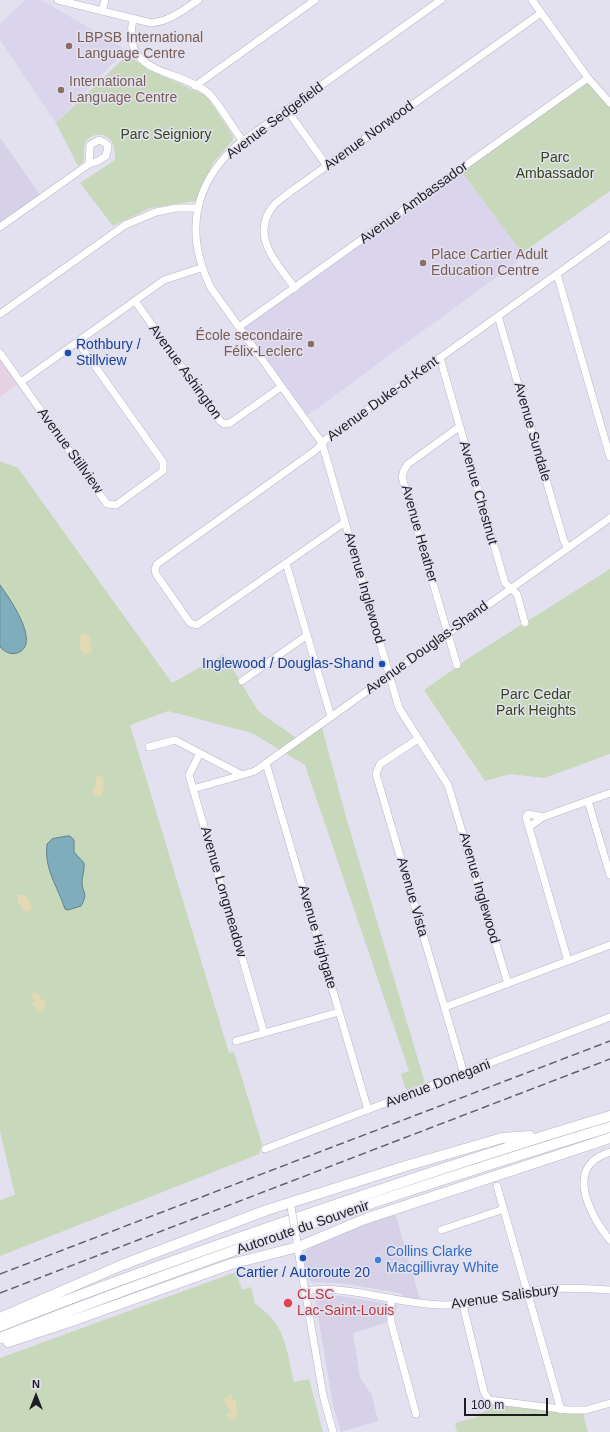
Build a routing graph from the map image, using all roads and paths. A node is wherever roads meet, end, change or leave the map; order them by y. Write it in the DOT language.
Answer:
graph roads {
  1 [pos="58,0"];
  2 [pos="105,0"];
  3 [pos="198,0"];
  4 [pos="315,0"];
  5 [pos="441,0"];
  6 [pos="532,0"];
  7 [pos="102,11"];
  8 [pos="541,13"];
  9 [pos="133,20"];
  10 [pos="588,78"];
  11 [pos="195,86"];
  12 [pos="610,103"];
  13 [pos="287,110"];
  14 [pos="243,141"];
  15 [pos="89,164"];
  16 [pos="327,166"];
  17 [pos="198,208"];
  18 [pos="0,227"];
  19 [pos="610,236"];
  20 [pos="201,268"];
  21 [pos="557,274"];
  22 [pos="295,288"];
  23 [pos="135,301"];
  24 [pos="0,314"];
  25 [pos="498,316"];
  26 [pos="239,327"];
  27 [pos="78,342"];
  28 [pos="0,353"];
  29 [pos="440,358"];
  30 [pos="21,382"];
  31 [pos="281,387"];
  32 [pos="459,427"];
  33 [pos="322,443"];
  34 [pos="610,457"];
  35 [pos="610,518"];
  36 [pos="345,522"];
  37 [pos="568,548"];
  38 [pos="286,563"];
  39 [pos="510,589"];
  40 [pos="525,623"];
  41 [pos="448,633"];
  42 [pos="306,636"];
  43 [pos="457,665"];
  44 [pos="390,676"];
  45 [pos="242,681"];
  46 [pos="331,717"];
  47 [pos="418,739"];
  48 [pos="149,746"];
  49 [pos="200,753"];
  50 [pos="266,763"];
  51 [pos="242,775"];
  52 [pos="193,789"];
  53 [pos="610,792"];
  54 [pos="588,801"];
  55 [pos="543,817"];
  56 [pos="529,827"];
  57 [pos="610,875"];
  58 [pos="610,945"];
  59 [pos="568,961"];
  60 [pos="508,984"];
  61 [pos="445,1007"];
  62 [pos="339,1012"];
  63 [pos="610,1017"];
  64 [pos="264,1033"];
  65 [pos="236,1041"];
  66 [pos="464,1074"];
  67 [pos="368,1110"];
  68 [pos="610,1116"];
  69 [pos="610,1127"];
  70 [pos="548,1135"];
  71 [pos="610,1138"];
  72 [pos="265,1149"];
  73 [pos="610,1152"];
  74 [pos="497,1186"];
  75 [pos="290,1205"];
  76 [pos="504,1209"];
  77 [pos="442,1230"];
  78 [pos="610,1240"];
  79 [pos="297,1245"];
  80 [pos="610,1290"];
  81 [pos="305,1292"];
  82 [pos="528,1293"];
  83 [pos="391,1298"];
  84 [pos="463,1305"];
  85 [pos="0,1318"];
  86 [pos="0,1326"];
  87 [pos="0,1338"];
  88 [pos="0,1344"];
  89 [pos="610,1403"];
  90 [pos="561,1410"];
  91 [pos="416,1414"];
  92 [pos="332,1432"];
  1 -- 7 [label="street"];
  2 -- 7 [label="street"];
  3 -- 9 [label="street"];
  4 -- 11 [label="street"];
  5 -- 13 [label="street, Avenue Sedgefield"];
  6 -- 8 [label="street"];
  7 -- 9 [label="street"];
  8 -- 10 [label="street"];
  8 -- 16 [label="street, Avenue Norwood"];
  9 -- 11 [label="street"];
  10 -- 12 [label="street"];
  10 -- 22 [label="street, Avenue Ambassador"];
  11 -- 14 [label="street"];
  13 -- 14 [label="street, Avenue Sedgefield"];
  13 -- 16 [label="street"];
  14 -- 17 [label="street, Avenue Sedgefield"];
  15 -- 18 [label="street"];
  16 -- 22 [label="street, Avenue Norwood"];
  17 -- 20 [label="street, Avenue Inglewood"];
  17 -- 24 [label="street"];
  19 -- 21 [label="street, Avenue Duke-of-Kent"];
  20 -- 23 [label="street"];
  20 -- 26 [label="street, Avenue Inglewood"];
  21 -- 25 [label="street, Avenue Duke-of-Kent"];
  21 -- 34 [label="street"];
  22 -- 26 [label="street, Avenue Ambassador"];
  23 -- 27 [label="street"];
  23 -- 31 [label="street, Avenue Ashington"];
  25 -- 29 [label="street, Avenue Duke-of-Kent"];
  25 -- 37 [label="street, Avenue Sundale"];
  26 -- 31 [label="street, Avenue Inglewood"];
  27 -- 30 [label="street"];
  27 -- 30 [label="street, Avenue Stillview"];
  28 -- 30 [label="street, Avenue Stillview"];
  29 -- 32 [label="street, Avenue Chestnut"];
  29 -- 33 [label="street, Avenue Duke-of-Kent"];
  31 -- 33 [label="street, Avenue Inglewood"];
  32 -- 39 [label="street, Avenue Chestnut"];
  32 -- 41 [label="street, Avenue Heather"];
  33 -- 36 [label="street, Avenue Inglewood"];
  33 -- 38 [label="street, Avenue Duke-of-Kent"];
  35 -- 37 [label="street, Avenue Douglas-Shand"];
  36 -- 38 [label="street"];
  36 -- 44 [label="street, Avenue Inglewood"];
  37 -- 39 [label="street, Avenue Douglas-Shand"];
  38 -- 42 [label="street"];
  39 -- 40 [label="street, Avenue Chestnut"];
  39 -- 41 [label="street, Avenue Douglas-Shand"];
  41 -- 43 [label="street, Avenue Heather"];
  41 -- 44 [label="street, Avenue Douglas-Shand"];
  42 -- 45 [label="street"];
  42 -- 46 [label="street"];
  44 -- 46 [label="street, Avenue Douglas-Shand"];
  44 -- 47 [label="street, Avenue Inglewood"];
  46 -- 50 [label="street, Avenue Douglas-Shand"];
  47 -- 60 [label="street, Avenue Inglewood"];
  47 -- 61 [label="street, Avenue Vista"];
  48 -- 49 [label="street"];
  49 -- 51 [label="street"];
  49 -- 52 [label="street, Avenue Longmeadow"];
  50 -- 51 [label="street, Avenue Douglas-Shand"];
  50 -- 62 [label="street, Avenue Highgate"];
  51 -- 52 [label="street, Avenue Douglas-Shand"];
  52 -- 64 [label="street, Avenue Longmeadow"];
  53 -- 54 [label="street"];
  54 -- 55 [label="street"];
  54 -- 57 [label="street"];
  55 -- 56 [label="street"];
  55 -- 56 [label="street"];
  56 -- 59 [label="street"];
  58 -- 59 [label="street"];
  59 -- 60 [label="street"];
  60 -- 61 [label="street"];
  61 -- 66 [label="street, Avenue Vista"];
  62 -- 64 [label="street"];
  62 -- 67 [label="street, Avenue Highgate"];
  63 -- 66 [label="street, Avenue Donegani"];
  64 -- 65 [label="street"];
  66 -- 67 [label="street, Avenue Donegani"];
  67 -- 72 [label="street, Avenue Donegani"];
  68 -- 70 [label="highway, Autoroute du Souvenir"];
  69 -- 87 [label="highway, Autoroute du Souvenir"];
  70 -- 75 [label="highway"];
  70 -- 86 [label="highway, Autoroute du Souvenir"];
  71 -- 79 [label="highway"];
  73 -- 78 [label="street"];
  74 -- 76 [label="street"];
  75 -- 79 [label="street, bridge"];
  75 -- 85 [label="highway"];
  76 -- 77 [label="street"];
  76 -- 82 [label="street"];
  79 -- 81 [label="street"];
  79 -- 88 [label="highway"];
  80 -- 82 [label="street, Avenue Salisbury"];
  81 -- 83 [label="street, Avenue Salisbury"];
  81 -- 92 [label="street"];
  82 -- 84 [label="street, Avenue Salisbury"];
  82 -- 90 [label="street"];
  83 -- 84 [label="street, Avenue Salisbury"];
  83 -- 91 [label="street"];
  84 -- 90 [label="street"];
  89 -- 90 [label="street"];
}
